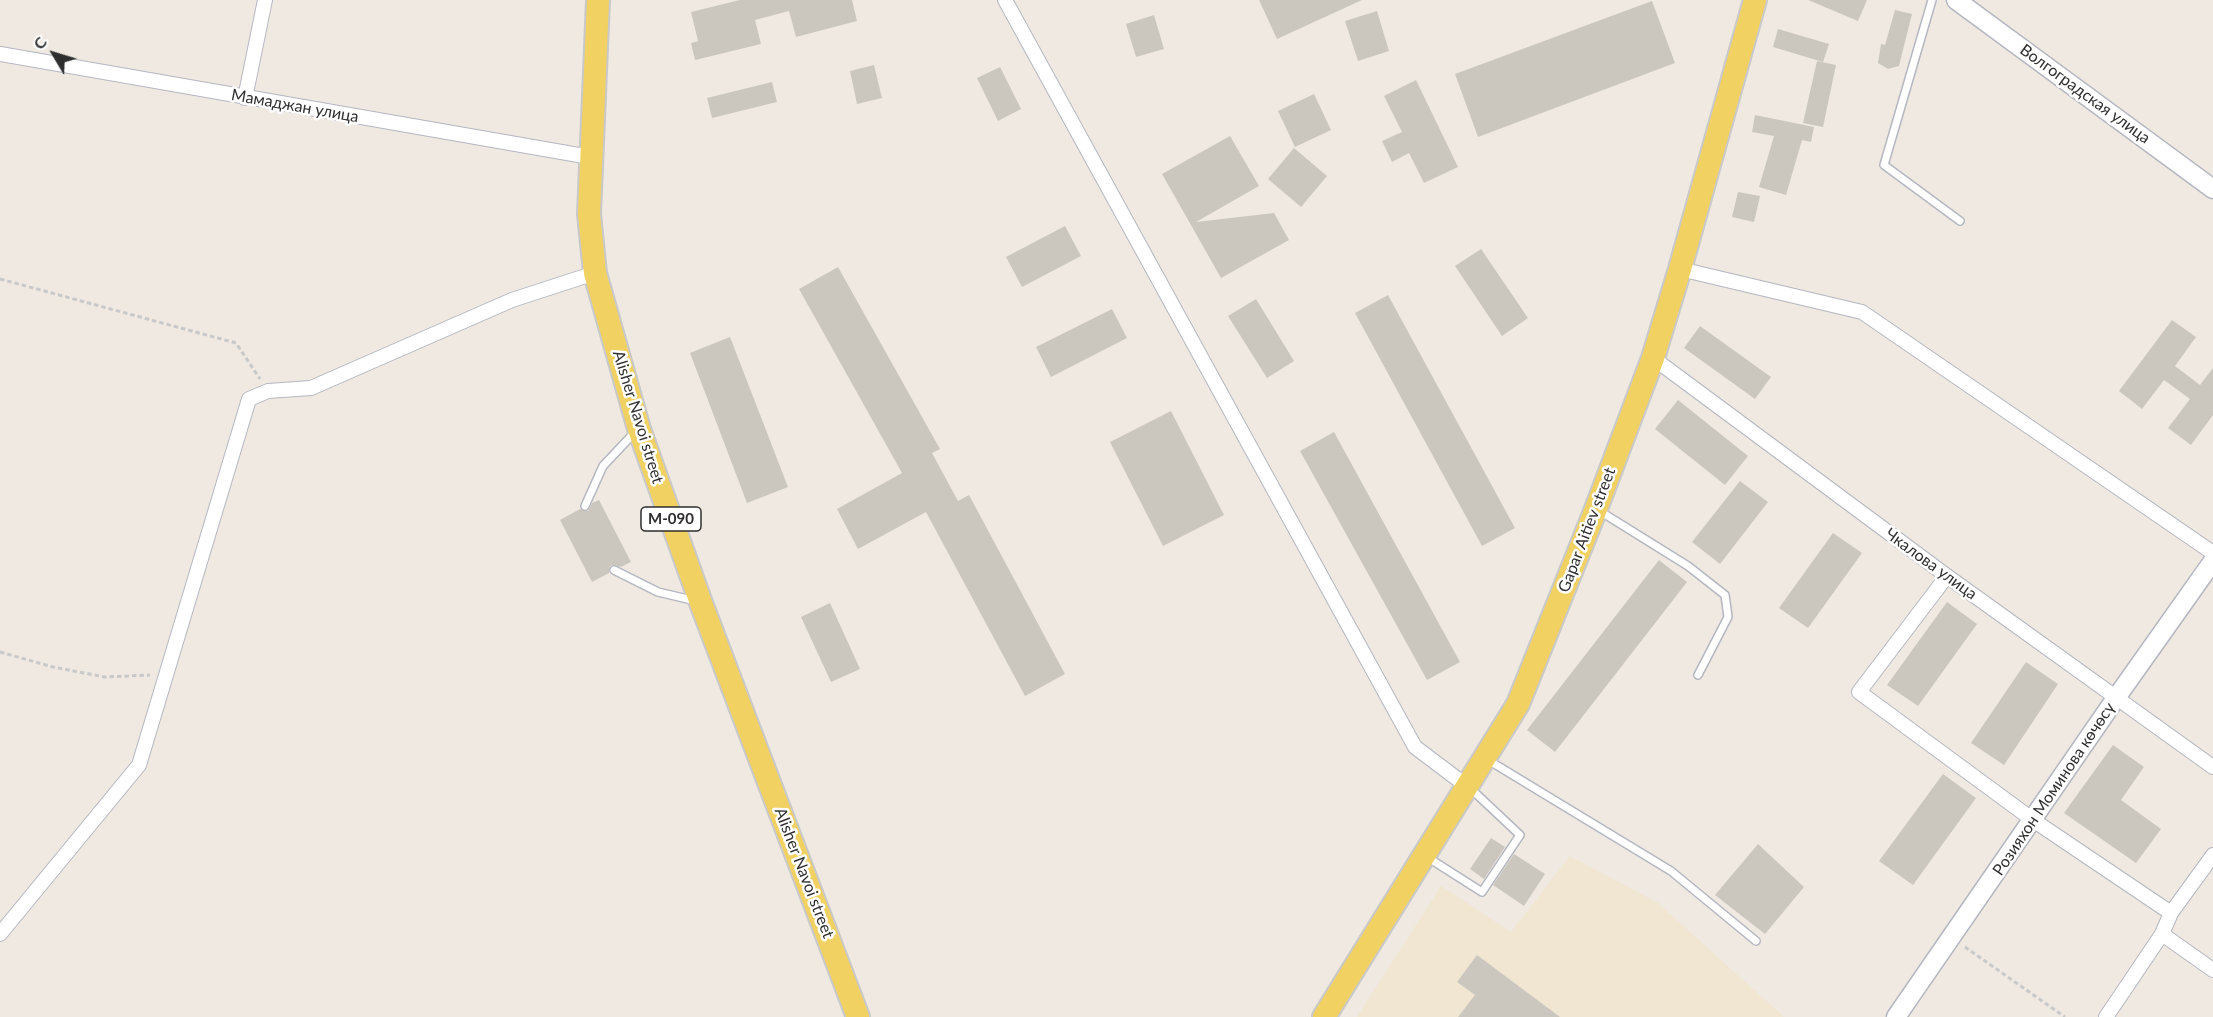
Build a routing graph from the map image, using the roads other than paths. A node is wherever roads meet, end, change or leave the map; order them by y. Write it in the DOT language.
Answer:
graph roads {
  1 [pos="265,0"];
  2 [pos="598,0"];
  3 [pos="1005,0"];
  4 [pos="1755,0"];
  5 [pos="1932,0"];
  6 [pos="1956,0"];
  7 [pos="0,54"];
  8 [pos="245,98"];
  9 [pos="590,157"];
  10 [pos="2213,189"];
  11 [pos="1960,221"];
  12 [pos="1680,269"];
  13 [pos="595,273"];
  14 [pos="1653,358"];
  15 [pos="639,429"];
  16 [pos="585,506"];
  17 [pos="1596,509"];
  18 [pos="2213,553"];
  19 [pos="2213,561"];
  20 [pos="614,570"];
  21 [pos="1947,576"];
  22 [pos="701,603"];
  23 [pos="1698,675"];
  24 [pos="2116,698"];
  25 [pos="1486,758"];
  26 [pos="2213,767"];
  27 [pos="1468,787"];
  28 [pos="2033,820"];
  29 [pos="2213,855"];
  30 [pos="1425,856"];
  31 [pos="2171,913"];
  32 [pos="0,934"];
  33 [pos="2162,934"];
  34 [pos="1756,941"];
  35 [pos="2213,970"];
  36 [pos="858,1017"];
  37 [pos="1324,1017"];
  38 [pos="1896,1017"];
  39 [pos="2106,1017"];
  1 -- 8 [label="street"];
  2 -- 9 [label="main road, Alisher Navoi street / М-090"];
  3 -- 27 [label="street"];
  4 -- 12 [label="main road, Gapar Aitiev street"];
  5 -- 11 [label="lane"];
  6 -- 10 [label="street, Волгоградская улица"];
  7 -- 8 [label="street, Мамаджан улица"];
  8 -- 9 [label="street, Мамаджан улица"];
  9 -- 13 [label="main road, Alisher Navoi street / М-090"];
  12 -- 14 [label="main road, Gapar Aitiev street"];
  12 -- 18 [label="street"];
  13 -- 15 [label="main road, Alisher Navoi street / М-090"];
  13 -- 32 [label="street"];
  14 -- 17 [label="main road, Gapar Aitiev street"];
  14 -- 21 [label="street, Чкалова улица"];
  15 -- 16 [label="lane"];
  15 -- 22 [label="main road, Alisher Navoi street / М-090"];
  17 -- 23 [label="lane"];
  17 -- 25 [label="main road, Gapar Aitiev street"];
  19 -- 24 [label="street, Розияхон Моминова көчөсү"];
  20 -- 22 [label="lane"];
  21 -- 24 [label="street, Чкалова улица"];
  21 -- 28 [label="street"];
  22 -- 36 [label="main road, Alisher Navoi street / М-090"];
  24 -- 26 [label="street, Чкалова улица"];
  24 -- 28 [label="street, Розияхон Моминова көчөсү"];
  25 -- 27 [label="main road, Gapar Aitiev street"];
  25 -- 34 [label="lane"];
  27 -- 30 [label="main road, Gapar Aitiev street"];
  27 -- 30 [label="lane"];
  28 -- 31 [label="street"];
  28 -- 38 [label="street, Розияхон Моминова көчөсү"];
  29 -- 31 [label="street"];
  30 -- 37 [label="main road, Gapar Aitiev street"];
  31 -- 33 [label="street"];
  33 -- 35 [label="street"];
  33 -- 39 [label="street"];
}
